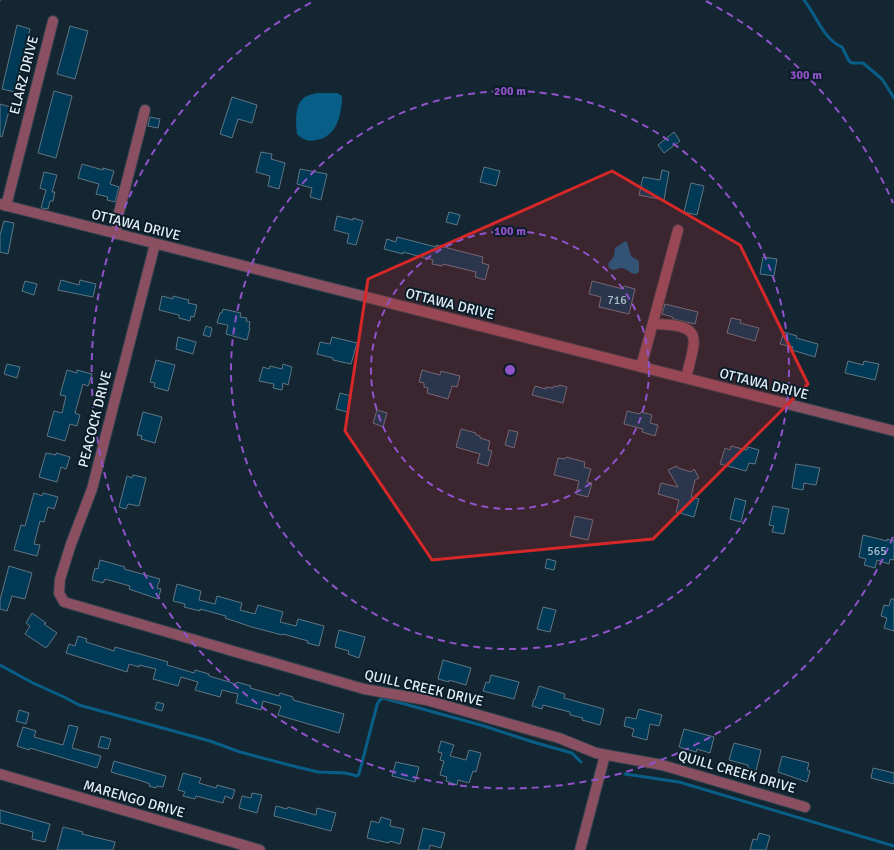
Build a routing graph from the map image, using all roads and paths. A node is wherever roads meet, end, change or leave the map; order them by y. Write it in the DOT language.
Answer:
graph roads {
  1 [pos="53,21"];
  2 [pos="145,110"];
  3 [pos="3,205"];
  4 [pos="678,230"];
  5 [pos="116,234"];
  6 [pos="155,244"];
  7 [pos="653,324"];
  8 [pos="641,367"];
  9 [pos="686,378"];
  10 [pos="894,431"];
  11 [pos="61,598"];
  12 [pos="605,755"];
  13 [pos="0,774"];
  14 [pos="806,806"];
  15 [pos="260,850"];
  16 [pos="580,850"];
  1 -- 3 [label="street, ELARZ DRIVE"];
  2 -- 5 [label="street"];
  3 -- 5 [label="street, OTTAWA DRIVE"];
  4 -- 7 [label="street"];
  5 -- 6 [label="street, OTTAWA DRIVE"];
  6 -- 8 [label="street, OTTAWA DRIVE"];
  6 -- 11 [label="street, PEACOCK DRIVE"];
  7 -- 8 [label="street"];
  7 -- 9 [label="street"];
  8 -- 9 [label="street, OTTAWA DRIVE"];
  9 -- 10 [label="street, OTTAWA DRIVE"];
  11 -- 12 [label="street, QUILL CREEK DRIVE"];
  12 -- 14 [label="street, QUILL CREEK DRIVE"];
  12 -- 16 [label="street"];
  13 -- 15 [label="street, MARENGO DRIVE"];
}
